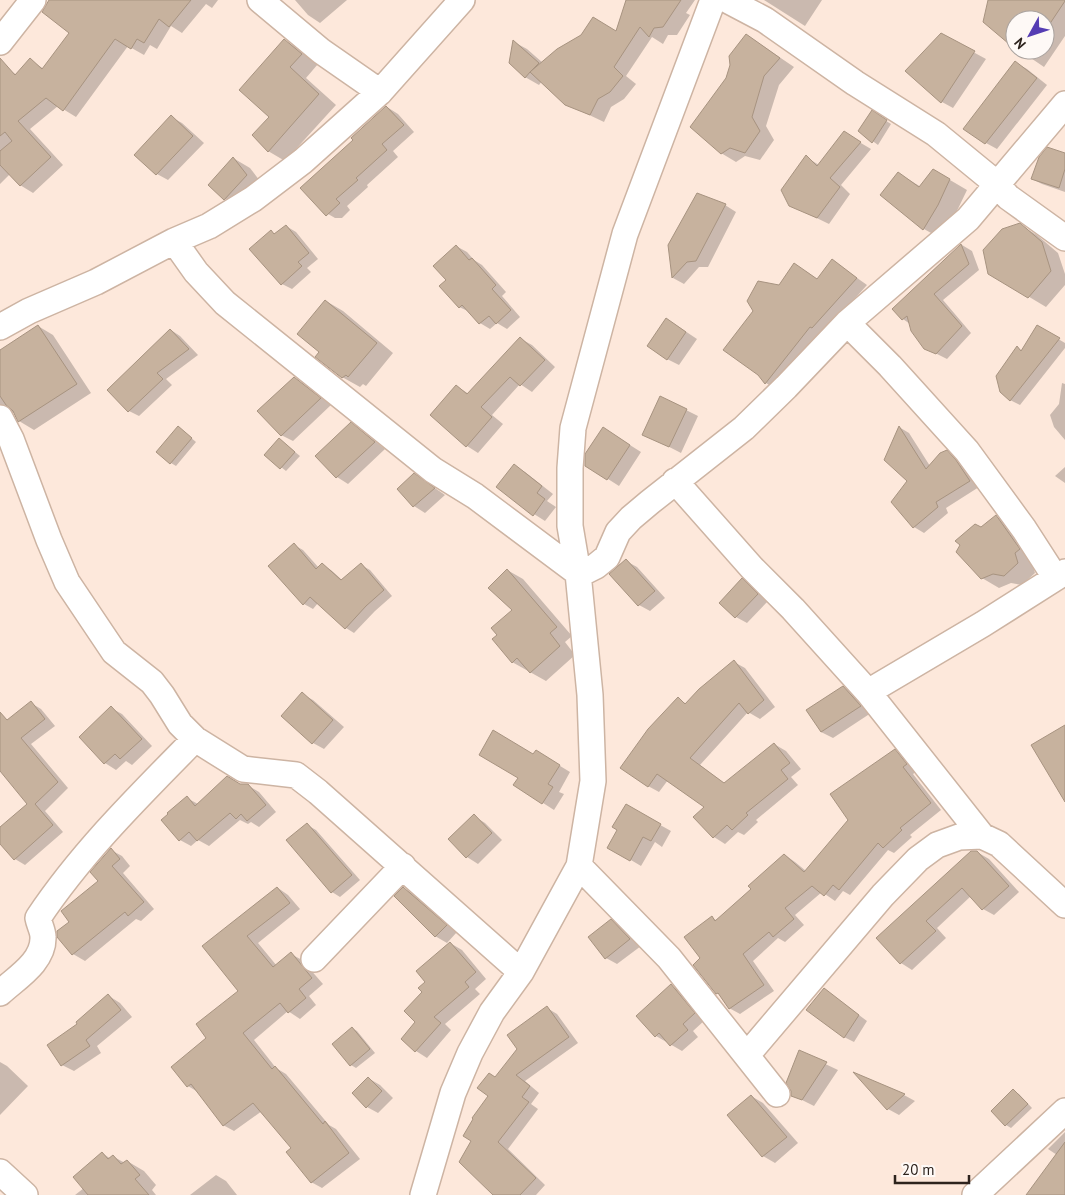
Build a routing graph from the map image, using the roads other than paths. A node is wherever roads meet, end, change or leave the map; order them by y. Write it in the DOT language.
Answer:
graph roads {
  1 [pos="33,0"];
  2 [pos="260,0"];
  3 [pos="462,0"];
  4 [pos="713,0"];
  5 [pos="727,0"];
  6 [pos="0,42"];
  7 [pos="380,92"];
  8 [pos="1065,104"];
  9 [pos="997,184"];
  10 [pos="1065,238"];
  11 [pos="174,241"];
  12 [pos="847,322"];
  13 [pos="0,327"];
  14 [pos="0,418"];
  15 [pos="675,482"];
  16 [pos="578,572"];
  17 [pos="1060,575"];
  18 [pos="868,692"];
  19 [pos="194,739"];
  20 [pos="982,836"];
  21 [pos="403,866"];
  22 [pos="579,866"];
  23 [pos="1065,905"];
  24 [pos="314,959"];
  25 [pos="521,972"];
  26 [pos="0,992"];
  27 [pos="747,1055"];
  28 [pos="777,1094"];
  29 [pos="1065,1110"];
  30 [pos="0,1172"];
  31 [pos="25,1195"];
  32 [pos="423,1195"];
  33 [pos="975,1195"];
  1 -- 6 [label="street"];
  2 -- 7 [label="street"];
  3 -- 7 [label="street"];
  4 -- 16 [label="street"];
  5 -- 9 [label="street"];
  7 -- 11 [label="street"];
  8 -- 9 [label="street"];
  9 -- 10 [label="street"];
  9 -- 12 [label="street"];
  11 -- 13 [label="street"];
  11 -- 16 [label="street"];
  12 -- 15 [label="street"];
  12 -- 17 [label="street"];
  14 -- 19 [label="street"];
  15 -- 16 [label="street"];
  15 -- 18 [label="street"];
  16 -- 22 [label="street"];
  17 -- 18 [label="street"];
  18 -- 20 [label="street"];
  19 -- 21 [label="street"];
  19 -- 26 [label="street"];
  20 -- 23 [label="street"];
  20 -- 27 [label="street"];
  21 -- 24 [label="street"];
  21 -- 25 [label="street"];
  22 -- 25 [label="street"];
  22 -- 27 [label="street"];
  25 -- 32 [label="street"];
  27 -- 28 [label="street"];
  29 -- 33 [label="street"];
  30 -- 31 [label="street"];
}
